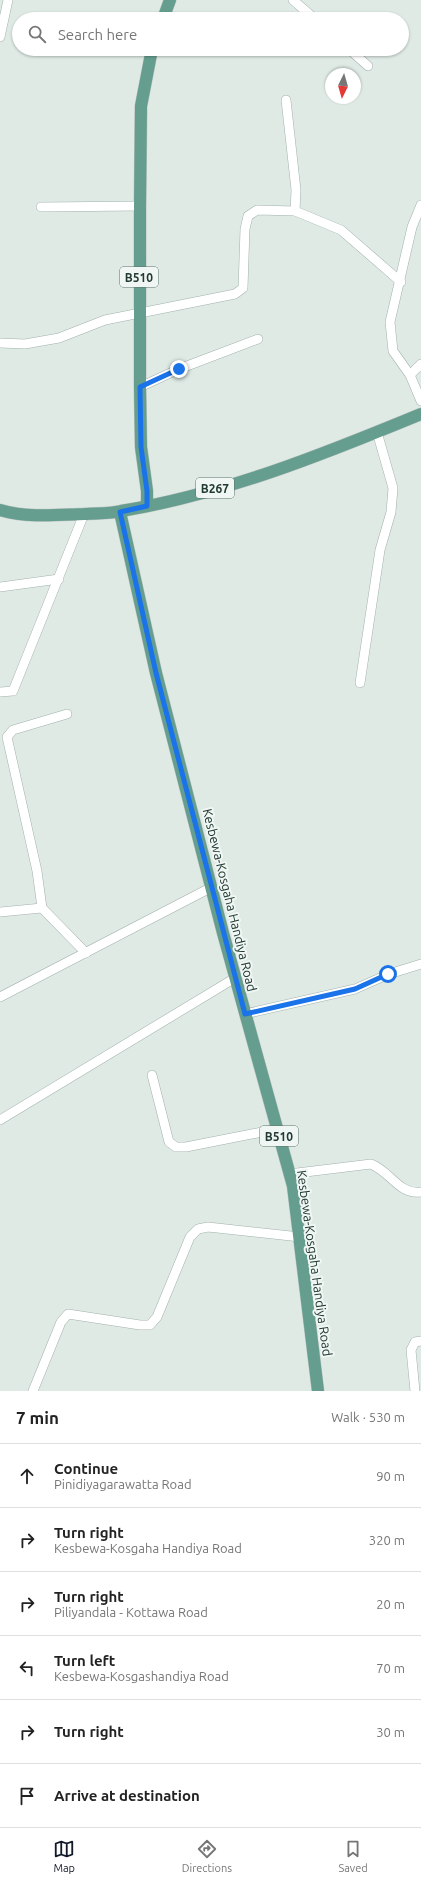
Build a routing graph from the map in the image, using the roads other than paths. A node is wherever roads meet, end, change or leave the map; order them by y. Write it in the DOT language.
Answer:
graph roads {
  1 [pos="8,0"];
  2 [pos="170,0"];
  3 [pos="293,0"];
  4 [pos="166,12"];
  5 [pos="307,12"];
  6 [pos="0,37"];
  7 [pos="151,56"];
  8 [pos="357,56"];
  9 [pos="368,66"];
  10 [pos="286,100"];
  11 [pos="421,205"];
  12 [pos="140,206"];
  13 [pos="41,207"];
  14 [pos="295,211"];
  15 [pos="401,282"];
  16 [pos="138,314"];
  17 [pos="258,339"];
  18 [pos="0,343"];
  19 [pos="421,364"];
  20 [pos="410,375"];
  21 [pos="140,387"];
  22 [pos="421,401"];
  23 [pos="421,414"];
  24 [pos="377,432"];
  25 [pos="147,506"];
  26 [pos="0,510"];
  27 [pos="120,512"];
  28 [pos="84,514"];
  29 [pos="59,579"];
  30 [pos="0,587"];
  31 [pos="360,683"];
  32 [pos="0,692"];
  33 [pos="67,714"];
  34 [pos="212,887"];
  35 [pos="42,908"];
  36 [pos="0,912"];
  37 [pos="86,953"];
  38 [pos="421,964"];
  39 [pos="236,978"];
  40 [pos="0,997"];
  41 [pos="245,1014"];
  42 [pos="152,1075"];
  43 [pos="0,1120"];
  44 [pos="277,1129"];
  45 [pos="289,1174"];
  46 [pos="421,1192"];
  47 [pos="300,1237"];
  48 [pos="421,1341"];
  49 [pos="33,1391"];
  50 [pos="318,1391"];
  51 [pos="415,1391"];
  1 -- 6 [label="street"];
  2 -- 4 [label="main road"];
  3 -- 5 [label="street"];
  7 -- 12 [label="main road, B510"];
  8 -- 9 [label="street"];
  10 -- 14 [label="street"];
  11 -- 15 [label="street"];
  12 -- 13 [label="street"];
  12 -- 16 [label="main road, B510"];
  14 -- 15 [label="street"];
  14 -- 16 [label="street"];
  15 -- 20 [label="street"];
  16 -- 18 [label="street"];
  16 -- 21 [label="main road, B510"];
  17 -- 21 [label="street"];
  19 -- 20 [label="street"];
  20 -- 22 [label="street"];
  21 -- 25 [label="main road, B510"];
  23 -- 24 [label="main road, B267"];
  24 -- 25 [label="main road, B267"];
  24 -- 31 [label="street"];
  25 -- 27 [label="main road, B267"];
  26 -- 28 [label="main road, B267"];
  27 -- 28 [label="main road, B267"];
  27 -- 34 [label="main road, Kesbewa-Kosgaha Handiya Road / B510"];
  28 -- 29 [label="street"];
  29 -- 30 [label="street"];
  29 -- 32 [label="street"];
  33 -- 35 [label="street"];
  34 -- 37 [label="street"];
  34 -- 39 [label="main road, Kesbewa-Kosgaha Handiya Road / B510"];
  35 -- 36 [label="street"];
  35 -- 37 [label="street"];
  37 -- 40 [label="street"];
  38 -- 41 [label="street"];
  39 -- 41 [label="main road, Kesbewa-Kosgaha Handiya Road / B510"];
  39 -- 43 [label="street"];
  41 -- 44 [label="main road, Kesbewa-Kosgaha Handiya Road / B510"];
  42 -- 44 [label="street"];
  44 -- 45 [label="main road, Kesbewa-Kosgaha Handiya Road / B510"];
  45 -- 46 [label="street"];
  45 -- 47 [label="main road, Kesbewa-Kosgaha Handiya Road / B510"];
  47 -- 49 [label="street"];
  47 -- 50 [label="main road, Kesbewa-Kosgaha Handiya Road / B510"];
  48 -- 51 [label="street"];
}
